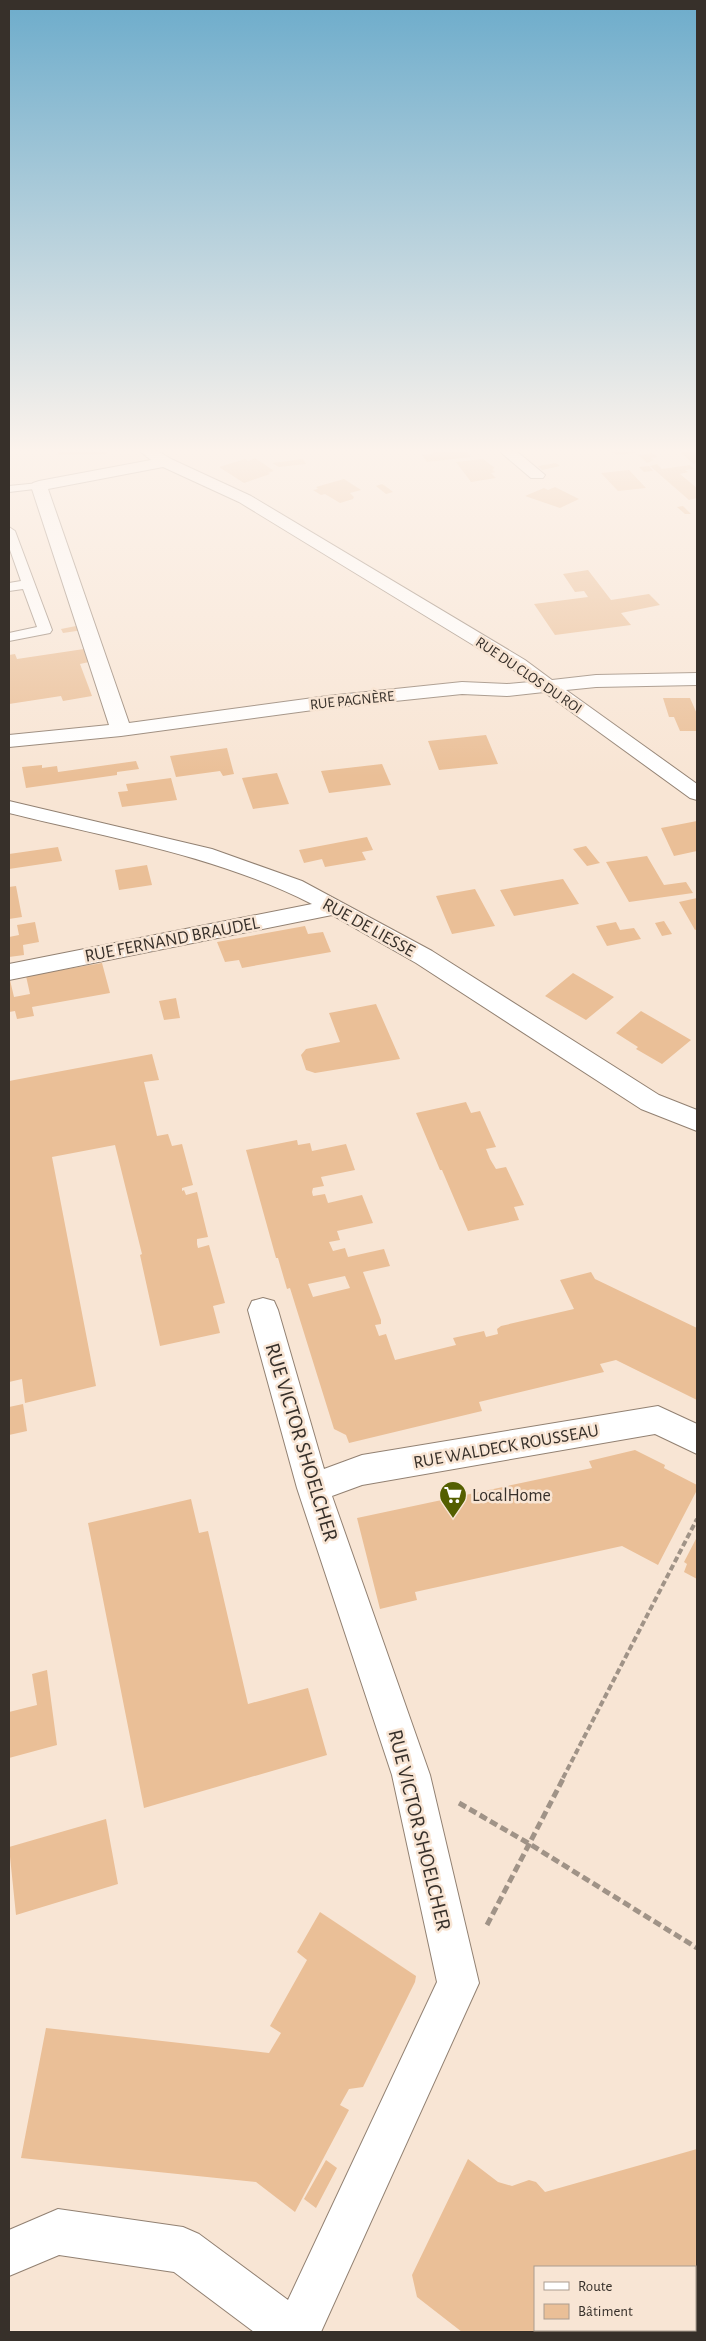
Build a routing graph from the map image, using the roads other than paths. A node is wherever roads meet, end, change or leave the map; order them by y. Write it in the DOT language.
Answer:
graph roads {
  1 [pos="19,558"];
  2 [pos="63,558"];
  3 [pos="343,558"];
  4 [pos="28,584"];
  5 [pos="9,587"];
  6 [pos="9,637"];
  7 [pos="697,679"];
  8 [pos="549,687"];
  9 [pos="121,730"];
  10 [pos="9,741"];
  11 [pos="697,794"];
  12 [pos="9,807"];
  13 [pos="335,907"];
  14 [pos="9,972"];
  15 [pos="697,1121"];
  16 [pos="263,1310"];
  17 [pos="697,1440"];
  18 [pos="313,1488"];
  19 [pos="9,2253"];
  20 [pos="292,2332"];
  21 [pos="297,2332"];
  1 -- 4 [label="lane"];
  2 -- 9 [label="street"];
  3 -- 8 [label="street, RUE DU CLOS DU ROI"];
  4 -- 5 [label="lane"];
  4 -- 6 [label="lane"];
  7 -- 8 [label="street, RUE PAGNÈRE"];
  8 -- 9 [label="street, RUE PAGNÈRE"];
  8 -- 11 [label="street, RUE DU CLOS DU ROI"];
  9 -- 10 [label="street, RUE PAGNÈRE"];
  12 -- 13 [label="street, RUE DE LIESSE"];
  13 -- 14 [label="street, RUE FERNAND BRAUDEL"];
  13 -- 15 [label="street, RUE DE LIESSE"];
  16 -- 18 [label="street, RUE VICTOR SHOELCHER"];
  17 -- 18 [label="street, RUE WALDECK ROUSSEAU"];
  18 -- 21 [label="street, RUE VICTOR SHOELCHER"];
  19 -- 20 [label="street"];
}
